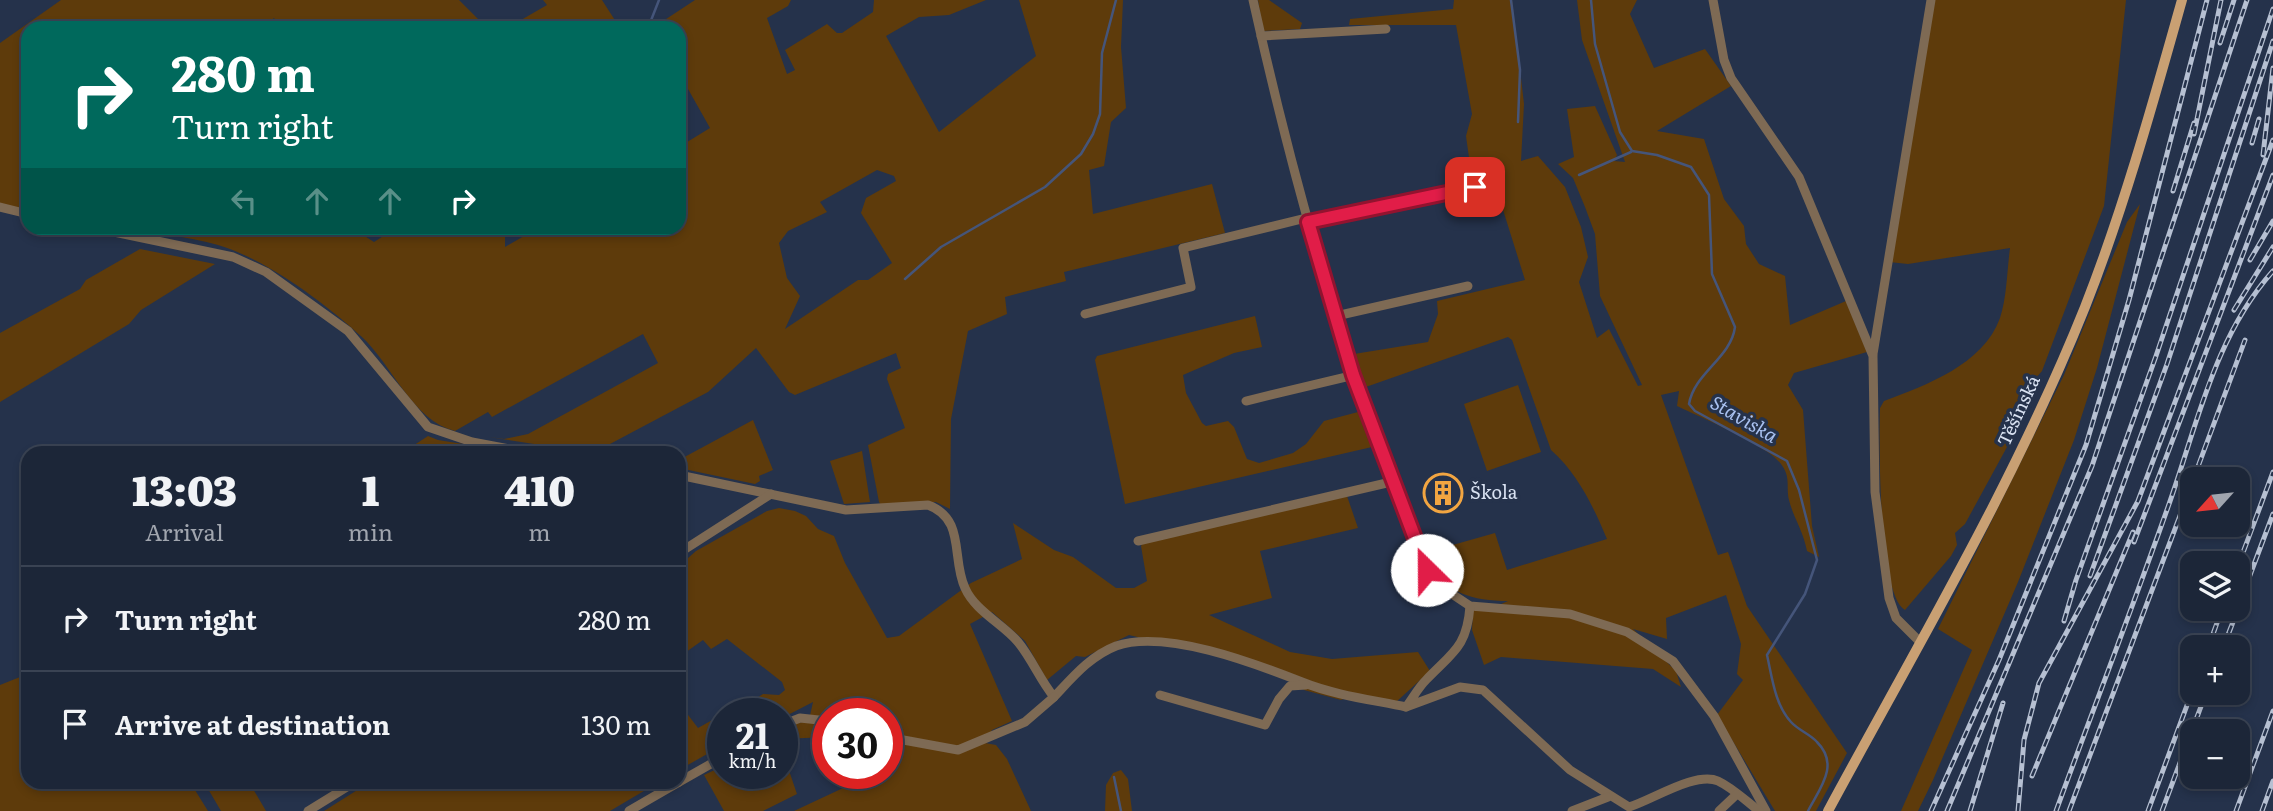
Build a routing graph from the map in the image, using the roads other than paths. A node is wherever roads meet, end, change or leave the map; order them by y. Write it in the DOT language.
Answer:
graph roads {
  1 [pos="1253,0"];
  2 [pos="1713,0"];
  3 [pos="1931,0"];
  4 [pos="2182,0"];
  5 [pos="1386,29"];
  6 [pos="1261,36"];
  7 [pos="1475,187"];
  8 [pos="0,207"];
  9 [pos="21,212"];
  10 [pos="1307,220"];
  11 [pos="128,235"];
  12 [pos="1468,286"];
  13 [pos="1085,314"];
  14 [pos="1336,316"];
  15 [pos="1872,356"];
  16 [pos="1353,375"];
  17 [pos="1247,401"];
  18 [pos="496,446"];
  19 [pos="686,476"];
  20 [pos="1391,482"];
  21 [pos="771,494"];
  22 [pos="1138,541"];
  23 [pos="686,549"];
  24 [pos="1470,606"];
  25 [pos="1920,642"];
  26 [pos="1311,684"];
  27 [pos="1160,695"];
  28 [pos="1054,697"];
  29 [pos="1406,707"];
  30 [pos="903,740"];
  31 [pos="707,766"];
  32 [pos="686,778"];
  33 [pos="344,789"];
  34 [pos="667,789"];
  35 [pos="1737,794"];
  36 [pos="1608,797"];
  37 [pos="308,811"];
  38 [pos="629,811"];
  39 [pos="1572,811"];
  40 [pos="1719,811"];
  41 [pos="1759,811"];
  42 [pos="1766,811"];
  43 [pos="1828,811"];
  1 -- 6 [label="street"];
  2 -- 15 [label="street"];
  3 -- 15 [label="street"];
  4 -- 25 [label="main road, Těšínská"];
  5 -- 6 [label="street"];
  6 -- 10 [label="street"];
  7 -- 10 [label="street"];
  8 -- 9 [label="street"];
  10 -- 13 [label="street"];
  10 -- 14 [label="street"];
  11 -- 18 [label="street"];
  12 -- 14 [label="street"];
  14 -- 16 [label="street"];
  15 -- 25 [label="street"];
  16 -- 17 [label="street"];
  16 -- 20 [label="street"];
  19 -- 21 [label="street"];
  20 -- 22 [label="street"];
  20 -- 24 [label="street"];
  21 -- 23 [label="street"];
  21 -- 28 [label="street"];
  24 -- 29 [label="street"];
  24 -- 42 [label="street"];
  25 -- 43 [label="main road, Těšínská"];
  26 -- 27 [label="street"];
  26 -- 28 [label="street"];
  26 -- 29 [label="street"];
  28 -- 30 [label="street"];
  29 -- 36 [label="street"];
  31 -- 32 [label="street"];
  33 -- 37 [label="street"];
  34 -- 38 [label="street"];
  35 -- 36 [label="street"];
  35 -- 40 [label="street"];
  35 -- 41 [label="street"];
  36 -- 39 [label="street"];
}
